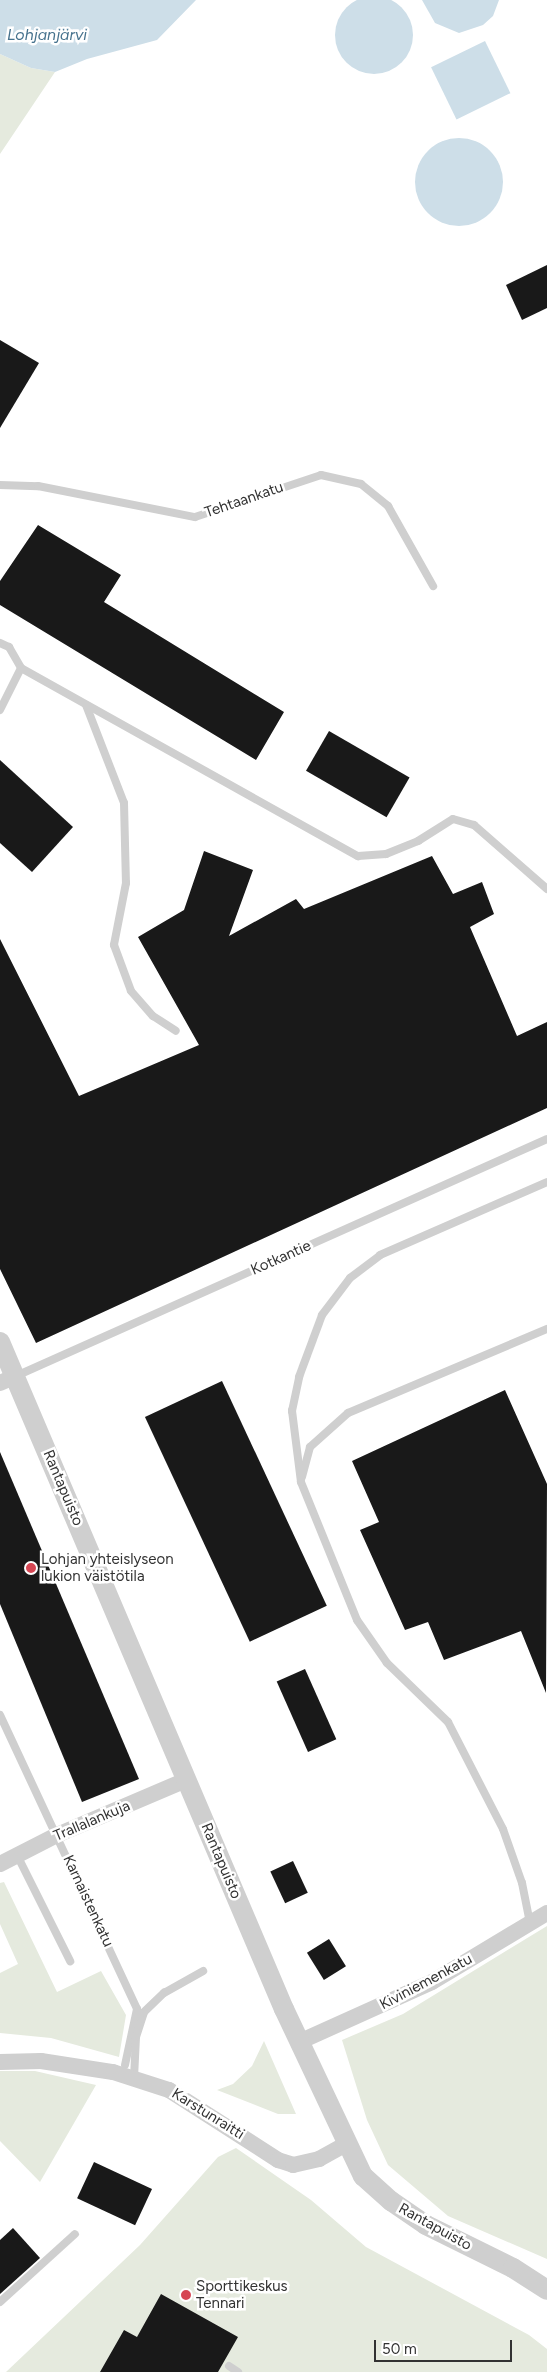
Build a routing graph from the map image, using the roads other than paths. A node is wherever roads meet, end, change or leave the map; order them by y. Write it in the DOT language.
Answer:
graph roads {
  1 [pos="0,485"];
  2 [pos="433,586"];
  3 [pos="0,643"];
  4 [pos="21,668"];
  5 [pos="86,705"];
  6 [pos="0,710"];
  7 [pos="547,889"];
  8 [pos="176,1031"];
  9 [pos="547,1139"];
  10 [pos="547,1182"];
  11 [pos="547,1329"];
  12 [pos="0,1342"];
  13 [pos="8,1379"];
  14 [pos="301,1482"];
  15 [pos="0,1715"];
  16 [pos="186,1780"];
  17 [pos="57,1835"];
  18 [pos="17,1855"];
  19 [pos="0,1864"];
  20 [pos="547,1913"];
  21 [pos="530,1923"];
  22 [pos="70,1961"];
  23 [pos="203,1971"];
  24 [pos="299,2042"];
  25 [pos="0,2062"];
  26 [pos="130,2072"];
  27 [pos="346,2144"];
  28 [pos="75,2234"];
  29 [pos="547,2290"];
  30 [pos="0,2302"];
  31 [pos="229,2366"];
  32 [pos="238,2372"];
  1 -- 2 [label="lane, Tehtaankatu"];
  3 -- 4 [label="lane"];
  4 -- 5 [label="lane"];
  4 -- 6 [label="lane"];
  5 -- 7 [label="lane"];
  5 -- 8 [label="lane"];
  9 -- 13 [label="lane, Kotkantie"];
  10 -- 14 [label="lane"];
  11 -- 14 [label="lane"];
  12 -- 13 [label="street, Rantapuisto"];
  13 -- 16 [label="street, Rantapuisto"];
  14 -- 21 [label="lane"];
  15 -- 17 [label="lane, Karnaistenkatu"];
  16 -- 17 [label="street, Trallalankuja"];
  16 -- 24 [label="street, Rantapuisto"];
  17 -- 18 [label="street, Trallalankuja"];
  17 -- 26 [label="lane, Karnaistenkatu"];
  18 -- 19 [label="street, Trallalankuja"];
  18 -- 22 [label="lane"];
  20 -- 21 [label="street, Kiviniemenkatu"];
  21 -- 24 [label="street, Kiviniemenkatu"];
  23 -- 26 [label="lane"];
  24 -- 27 [label="street, Rantapuisto"];
  25 -- 26 [label="street, Karstunraitti"];
  26 -- 27 [label="street, Karstunraitti"];
  27 -- 29 [label="street, Rantapuisto"];
  28 -- 30 [label="lane"];
  31 -- 32 [label="lane"];
}
